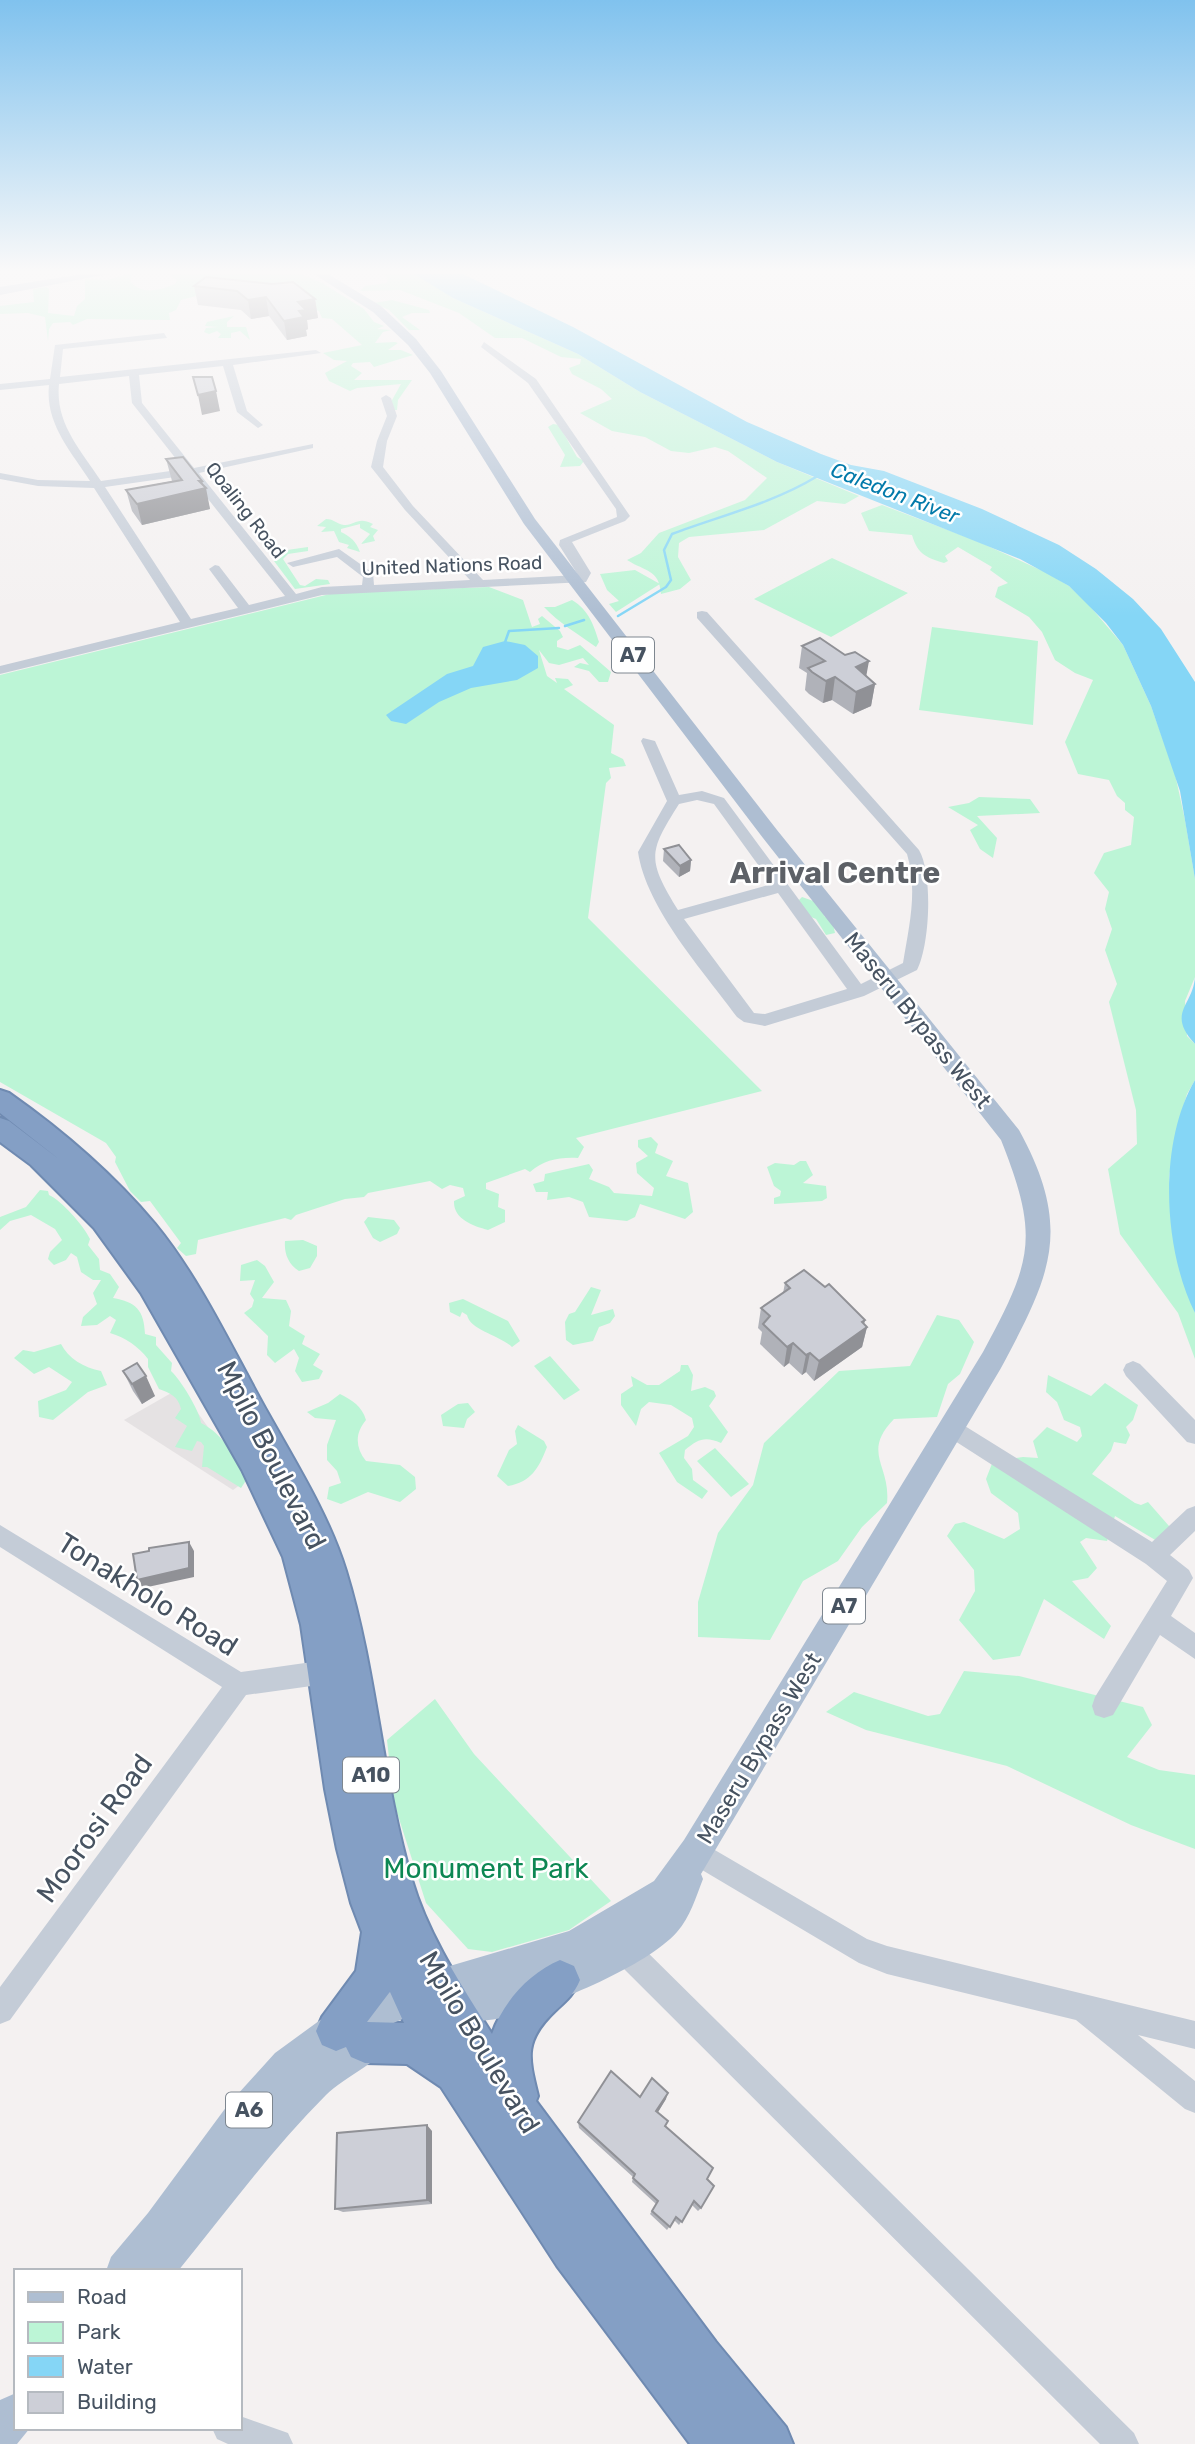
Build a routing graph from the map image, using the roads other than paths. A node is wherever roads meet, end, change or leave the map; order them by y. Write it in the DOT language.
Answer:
graph roads {
  1 [pos="53,388"];
  2 [pos="136,388"];
  3 [pos="235,388"];
  4 [pos="446,388"];
  5 [pos="537,388"];
  6 [pos="386,398"];
  7 [pos="258,425"];
  8 [pos="309,446"];
  9 [pos="192,469"];
  10 [pos="0,477"];
  11 [pos="100,487"];
  12 [pos="293,564"];
  13 [pos="215,569"];
  14 [pos="576,580"];
  15 [pos="479,583"];
  16 [pos="368,587"];
  17 [pos="292,597"];
  18 [pos="246,609"];
  19 [pos="702,615"];
  20 [pos="187,623"];
  21 [pos="0,670"];
  22 [pos="648,741"];
  23 [pos="674,801"];
  24 [pos="780,887"];
  25 [pos="674,916"];
  26 [pos="885,980"];
  27 [pos="858,992"];
  28 [pos="0,1100"];
  29 [pos="0,1128"];
  30 [pos="1133,1370"];
  31 [pos="952,1427"];
  32 [pos="1195,1435"];
  33 [pos="1195,1516"];
  34 [pos="0,1535"];
  35 [pos="1154,1556"];
  36 [pos="1155,1618"];
  37 [pos="1195,1647"];
  38 [pos="340,1671"];
  39 [pos="239,1684"];
  40 [pos="1104,1706"];
  41 [pos="696,1852"];
  42 [pos="382,1932"];
  43 [pos="624,1949"];
  44 [pos="560,1980"];
  45 [pos="432,2002"];
  46 [pos="1084,2009"];
  47 [pos="0,2010"];
  48 [pos="1195,2035"];
  49 [pos="351,2037"];
  50 [pos="463,2085"];
  51 [pos="1195,2099"];
  52 [pos="524,2121"];
  53 [pos="127,2269"];
  54 [pos="155,2269"];
  55 [pos="14,2415"];
  56 [pos="234,2430"];
  57 [pos="0,2432"];
  58 [pos="277,2444"];
  59 [pos="719,2444"];
  60 [pos="769,2444"];
  61 [pos="1124,2444"];
  1 -- 11 [label="street"];
  2 -- 9 [label="street, Qoaling Road"];
  3 -- 7 [label="street"];
  4 -- 14 [label="main road, Maseru Bypass West / A7"];
  5 -- 14 [label="street, United Nations Road"];
  6 -- 15 [label="street"];
  8 -- 9 [label="street"];
  9 -- 11 [label="street"];
  9 -- 17 [label="street, Qoaling Road"];
  10 -- 11 [label="street"];
  11 -- 20 [label="street"];
  12 -- 16 [label="street"];
  13 -- 18 [label="street"];
  14 -- 15 [label="street, United Nations Road"];
  14 -- 26 [label="main road, Maseru Bypass West / A7"];
  15 -- 16 [label="street, United Nations Road"];
  16 -- 17 [label="street, United Nations Road"];
  17 -- 18 [label="street, United Nations Road"];
  18 -- 20 [label="street, United Nations Road"];
  19 -- 26 [label="street"];
  20 -- 21 [label="street, United Nations Road"];
  22 -- 23 [label="street"];
  23 -- 24 [label="street"];
  23 -- 25 [label="street"];
  24 -- 25 [label="street"];
  24 -- 27 [label="street"];
  25 -- 27 [label="street"];
  26 -- 27 [label="street"];
  26 -- 31 [label="main road, Maseru Bypass West / A7"];
  28 -- 38 [label="highway, Mpilo Boulevard / A10"];
  29 -- 38 [label="highway, Mpilo Boulevard / A10"];
  30 -- 32 [label="street"];
  31 -- 35 [label="street"];
  31 -- 41 [label="main road, Maseru Bypass West / A7"];
  33 -- 35 [label="street"];
  34 -- 39 [label="street, Tonakholo Road"];
  35 -- 36 [label="street"];
  36 -- 37 [label="street"];
  36 -- 40 [label="street"];
  38 -- 39 [label="street, Tonakholo Road"];
  38 -- 42 [label="highway, Mpilo Boulevard / A10"];
  38 -- 45 [label="highway, Mpilo Boulevard / A10"];
  39 -- 47 [label="street, Moorosi Road"];
  41 -- 43 [label="main road, Maseru Bypass West / A7"];
  41 -- 45 [label="main road, Maseru Bypass West / A7"];
  41 -- 46 [label="street"];
  42 -- 45 [label="highway, Mpilo Boulevard / A10"];
  42 -- 49 [label="highway"];
  43 -- 44 [label="main road, Maseru Bypass West / A7"];
  43 -- 61 [label="street"];
  44 -- 45 [label="main road, Maseru Bypass West / A7"];
  44 -- 52 [label="highway"];
  45 -- 49 [label="main road, A6"];
  45 -- 50 [label="highway, Mpilo Boulevard / A10"];
  45 -- 52 [label="highway, Mpilo Boulevard / A10"];
  46 -- 48 [label="street"];
  46 -- 51 [label="street"];
  49 -- 50 [label="highway"];
  49 -- 53 [label="main road, A6"];
  49 -- 54 [label="main road, A6"];
  50 -- 59 [label="highway, Mpilo Boulevard / A10"];
  52 -- 60 [label="highway, Mpilo Boulevard / A10"];
  55 -- 57 [label="main road"];
  56 -- 58 [label="street"];
}
